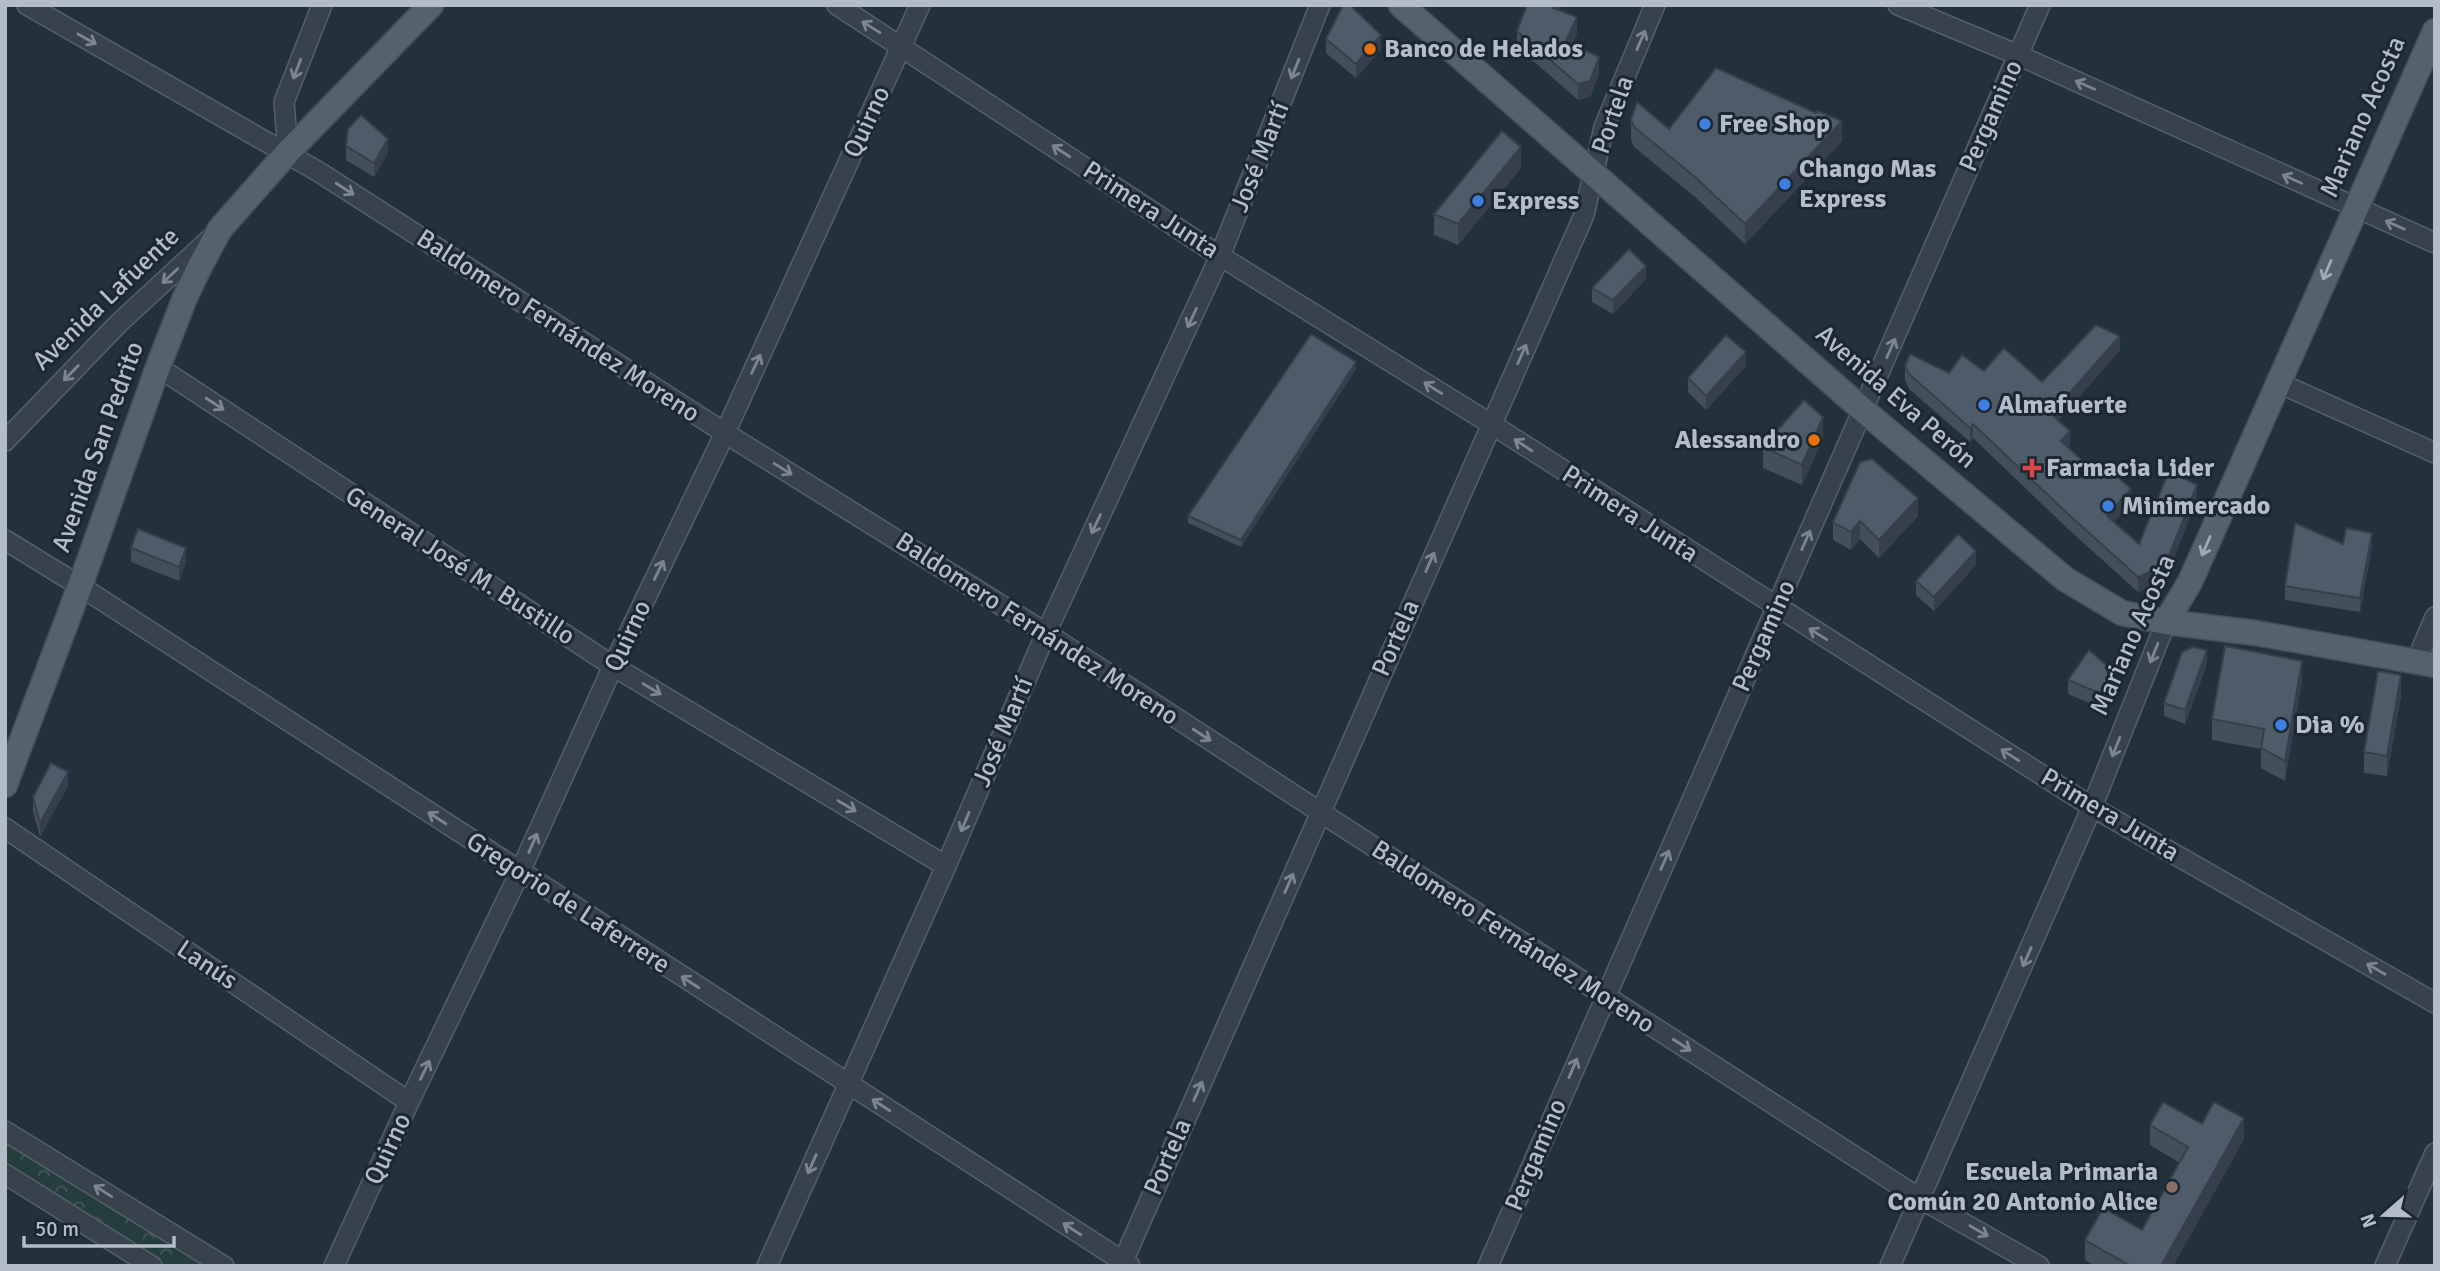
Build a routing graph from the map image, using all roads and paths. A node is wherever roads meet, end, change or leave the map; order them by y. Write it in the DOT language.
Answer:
graph roads {
  1 [pos="27,5"];
  2 [pos="322,5"];
  3 [pos="431,5"];
  4 [pos="837,5"];
  5 [pos="920,5"];
  6 [pos="1320,5"];
  7 [pos="1401,5"];
  8 [pos="1656,5"];
  9 [pos="1898,5"];
  10 [pos="2040,5"];
  11 [pos="2435,31"];
  12 [pos="902,46"];
  13 [pos="2018,55"];
  14 [pos="288,152"];
  15 [pos="1594,173"];
  16 [pos="2354,208"];
  17 [pos="220,229"];
  18 [pos="2435,243"];
  19 [pos="1220,256"];
  20 [pos="158,367"];
  21 [pos="2279,383"];
  22 [pos="1863,410"];
  23 [pos="1491,425"];
  24 [pos="725,433"];
  25 [pos="5,441"];
  26 [pos="2435,453"];
  27 [pos="5,540"];
  28 [pos="80,586"];
  29 [pos="1777,608"];
  30 [pos="2435,617"];
  31 [pos="2166,622"];
  32 [pos="1046,633"];
  33 [pos="2425,663"];
  34 [pos="613,666"];
  35 [pos="5,785"];
  36 [pos="2092,807"];
  37 [pos="1320,812"];
  38 [pos="5,828"];
  39 [pos="946,866"];
  40 [pos="520,872"];
  41 [pos="1605,996"];
  42 [pos="2435,1003"];
  43 [pos="848,1084"];
  44 [pos="409,1102"];
  45 [pos="5,1131"];
  46 [pos="2435,1153"];
  47 [pos="5,1174"];
  48 [pos="1919,1198"];
  49 [pos="1125,1264"];
  50 [pos="152,1266"];
  51 [pos="224,1266"];
  52 [pos="334,1266"];
  53 [pos="767,1266"];
  54 [pos="1488,1266"];
  55 [pos="1889,1266"];
  56 [pos="2039,1266"];
  57 [pos="2385,1266"];
  1 -- 14 [label="street, Baldomero Fernández Moreno, one-way"];
  2 -- 14 [label="street, one-way"];
  3 -- 14 [label="main road"];
  12 -- 4 [label="street, Primera Junta, one-way"];
  5 -- 12 [label="street, Quirno"];
  6 -- 19 [label="street, José Martí, one-way"];
  7 -- 15 [label="main road, Avenida Eva Perón"];
  15 -- 8 [label="street, Portela, one-way"];
  9 -- 13 [label="street"];
  10 -- 13 [label="street, Pergamino"];
  11 -- 16 [label="main road, Mariano Acosta"];
  19 -- 12 [label="street, Primera Junta, one-way"];
  24 -- 12 [label="street, Quirno, one-way"];
  16 -- 13 [label="street, one-way"];
  22 -- 13 [label="street, Pergamino, one-way"];
  14 -- 17 [label="main road, Avenida San Pedrito"];
  14 -- 24 [label="street, Baldomero Fernández Moreno, one-way"];
  15 -- 22 [label="main road, Avenida Eva Perón"];
  23 -- 15 [label="street, Portela, one-way"];
  18 -- 16 [label="street, one-way"];
  16 -- 21 [label="main road, Mariano Acosta, one-way"];
  17 -- 20 [label="main road, Avenida San Pedrito"];
  17 -- 25 [label="street, Avenida Lafuente, one-way"];
  23 -- 19 [label="street, Primera Junta, one-way"];
  19 -- 32 [label="street, José Martí, one-way"];
  20 -- 28 [label="main road, Avenida San Pedrito"];
  20 -- 34 [label="street, General José M. Bustillo, one-way"];
  21 -- 26 [label="street"];
  21 -- 31 [label="main road, Mariano Acosta, one-way"];
  29 -- 22 [label="street, Pergamino, one-way"];
  22 -- 31 [label="main road, Avenida Eva Perón"];
  29 -- 23 [label="street, Primera Junta, one-way"];
  37 -- 23 [label="street, Portela, one-way"];
  24 -- 32 [label="street, Baldomero Fernández Moreno, one-way"];
  34 -- 24 [label="street, Quirno, one-way"];
  27 -- 28 [label="street, Gregorio de Laferrere"];
  28 -- 35 [label="main road, Avenida San Pedrito"];
  40 -- 28 [label="street, Gregorio de Laferrere, one-way"];
  36 -- 29 [label="street, Primera Junta, one-way"];
  41 -- 29 [label="street, Pergamino, one-way"];
  30 -- 33 [label="street"];
  31 -- 33 [label="main road, Avenida Eva Perón"];
  31 -- 36 [label="street, Mariano Acosta, one-way"];
  32 -- 37 [label="street, Baldomero Fernández Moreno, one-way"];
  32 -- 39 [label="street, José Martí, one-way"];
  34 -- 39 [label="street, General José M. Bustillo, one-way"];
  40 -- 34 [label="street, Quirno, one-way"];
  42 -- 36 [label="street, Primera Junta, one-way"];
  36 -- 48 [label="street, Mariano Acosta, one-way"];
  37 -- 41 [label="street, Baldomero Fernández Moreno"];
  49 -- 37 [label="street, Portela, one-way"];
  38 -- 44 [label="street, Lanús"];
  39 -- 43 [label="street, José Martí"];
  43 -- 40 [label="street, Gregorio de Laferrere, one-way"];
  44 -- 40 [label="street, Quirno, one-way"];
  41 -- 48 [label="street, Baldomero Fernández Moreno, one-way"];
  54 -- 41 [label="street, Pergamino, one-way"];
  49 -- 43 [label="street, Gregorio de Laferrere, one-way"];
  43 -- 53 [label="street, José Martí, one-way"];
  44 -- 52 [label="street, Quirno"];
  51 -- 45 [label="street, one-way"];
  46 -- 57 [label="street"];
  47 -- 50 [label="street"];
  48 -- 55 [label="street, Mariano Acosta"];
  48 -- 56 [label="street, Baldomero Fernández Moreno, one-way"];
}
